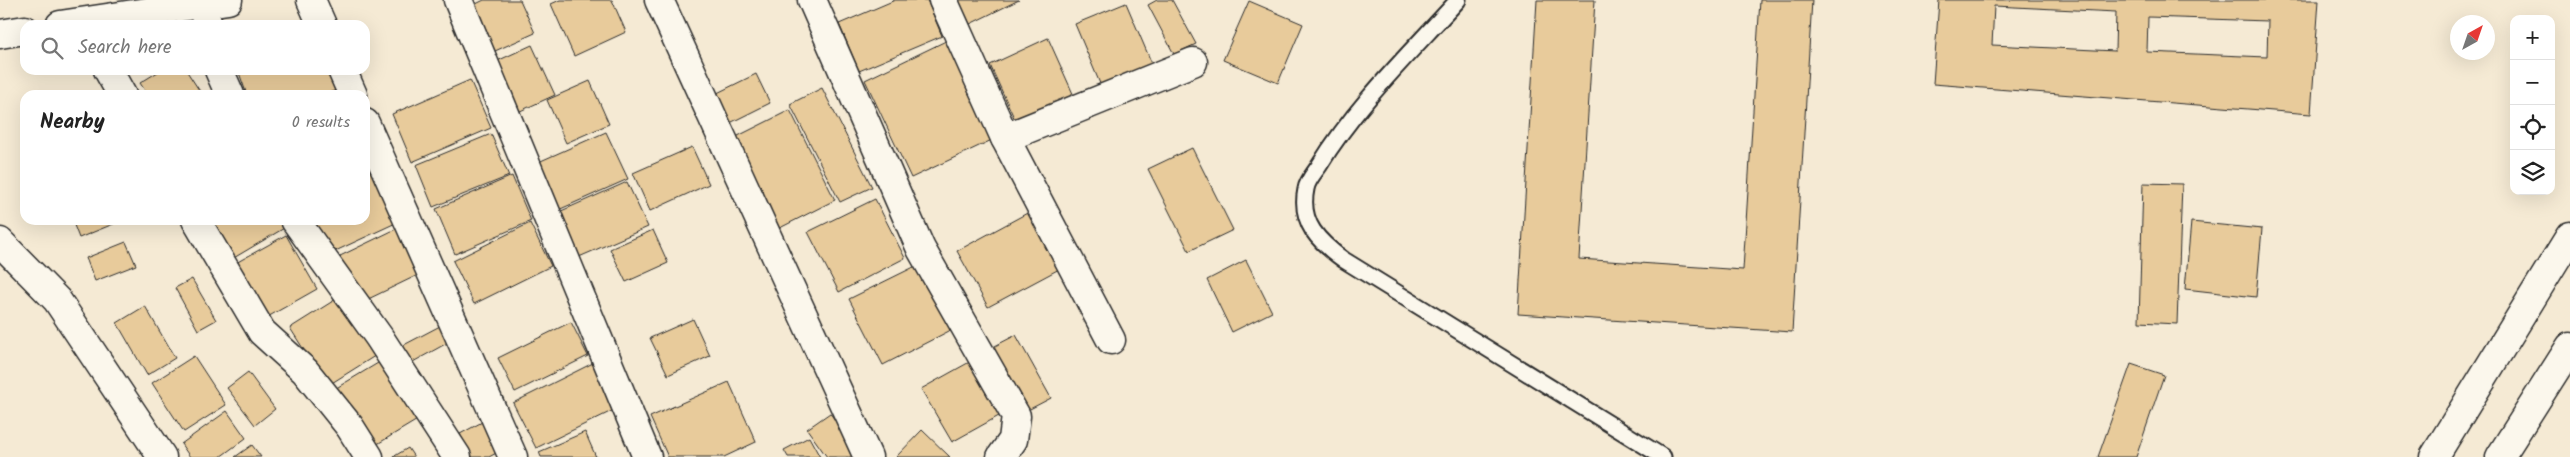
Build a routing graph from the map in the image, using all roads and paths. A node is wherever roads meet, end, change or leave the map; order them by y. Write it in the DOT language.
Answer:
graph roads {
  1 [pos="310,0"];
  2 [pos="458,0"];
  3 [pos="659,0"];
  4 [pos="812,0"];
  5 [pos="943,0"];
  6 [pos="1458,0"];
  7 [pos="209,7"];
  8 [pos="106,20"];
  9 [pos="320,20"];
  10 [pos="20,31"];
  11 [pos="0,34"];
  12 [pos="1193,62"];
  13 [pos="111,75"];
  14 [pos="221,75"];
  15 [pos="344,75"];
  16 [pos="119,90"];
  17 [pos="228,90"];
  18 [pos="351,90"];
  19 [pos="370,134"];
  20 [pos="1006,138"];
  21 [pos="199,225"];
  22 [pos="298,225"];
  23 [pos="2570,236"];
  24 [pos="0,242"];
  25 [pos="1111,340"];
  26 [pos="2570,348"];
  27 [pos="162,457"];
  28 [pos="370,457"];
  29 [pos="457,457"];
  30 [pos="513,457"];
  31 [pos="647,457"];
  32 [pos="868,457"];
  33 [pos="1001,457"];
  34 [pos="1663,457"];
  35 [pos="2434,457"];
  36 [pos="2500,457"];
  1 -- 9 [label="street"];
  2 -- 31 [label="street"];
  3 -- 32 [label="street"];
  4 -- 33 [label="street"];
  5 -- 20 [label="street"];
  6 -- 34 [label="lane"];
  7 -- 8 [label="street"];
  10 -- 11 [label="street"];
  12 -- 20 [label="street"];
  13 -- 16 [label="street"];
  14 -- 17 [label="street"];
  15 -- 18 [label="street"];
  19 -- 30 [label="street"];
  20 -- 25 [label="street"];
  21 -- 28 [label="street"];
  22 -- 29 [label="street"];
  23 -- 35 [label="street"];
  24 -- 27 [label="street"];
  26 -- 36 [label="street"];
}
